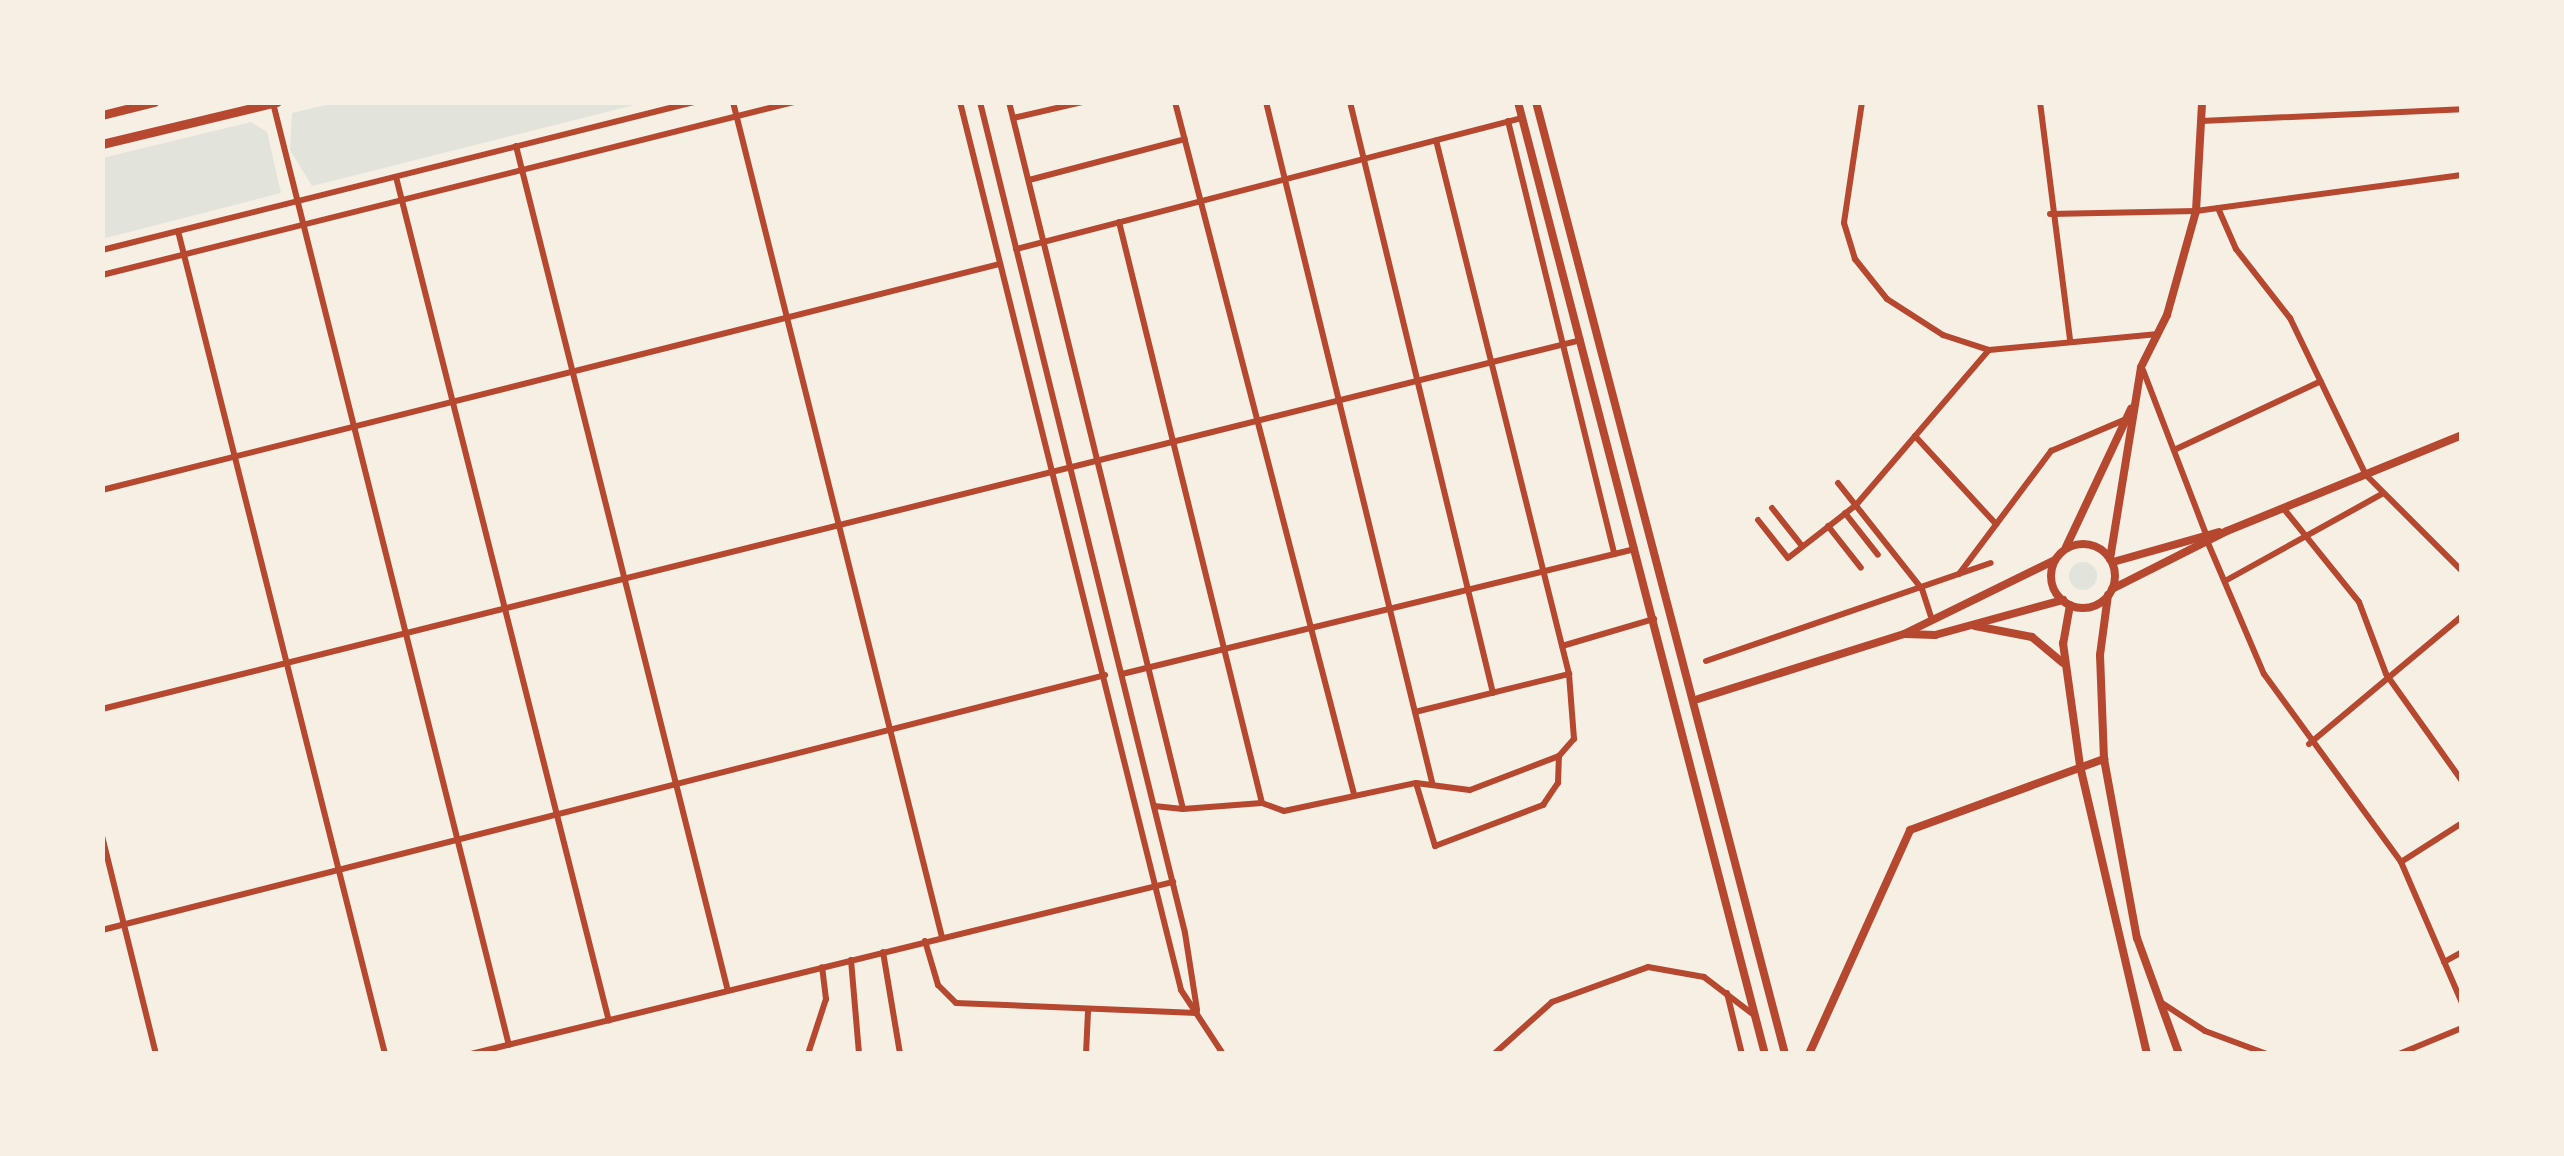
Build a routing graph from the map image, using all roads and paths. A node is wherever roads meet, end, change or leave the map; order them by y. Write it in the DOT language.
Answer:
graph roads {
  1 [pos="154,102"];
  2 [pos="275,102"];
  3 [pos="694,102"];
  4 [pos="733,102"];
  5 [pos="794,102"];
  6 [pos="960,102"];
  7 [pos="980,102"];
  8 [pos="1010,102"];
  9 [pos="1083,102"];
  10 [pos="1175,102"];
  11 [pos="1267,102"];
  12 [pos="1351,102"];
  13 [pos="1518,102"];
  14 [pos="1536,102"];
  15 [pos="1862,102"];
  16 [pos="2040,102"];
  17 [pos="2202,102"];
  18 [pos="2462,110"];
  19 [pos="102,115"];
  20 [pos="736,116"];
  21 [pos="1013,118"];
  22 [pos="1522,118"];
  23 [pos="1508,122"];
  24 [pos="2201,122"];
  25 [pos="1185,140"];
  26 [pos="1436,140"];
  27 [pos="102,144"];
  28 [pos="516,146"];
  29 [pos="1364,159"];
  30 [pos="522,170"];
  31 [pos="2462,175"];
  32 [pos="397,177"];
  33 [pos="1285,179"];
  34 [pos="1029,180"];
  35 [pos="402,200"];
  36 [pos="297,201"];
  37 [pos="1201,201"];
  38 [pos="2218,208"];
  39 [pos="2196,211"];
  40 [pos="2050,214"];
  41 [pos="1119,222"];
  42 [pos="303,225"];
  43 [pos="178,231"];
  44 [pos="1044,242"];
  45 [pos="1016,249"];
  46 [pos="102,250"];
  47 [pos="184,254"];
  48 [pos="1002,263"];
  49 [pos="102,275"];
  50 [pos="787,317"];
  51 [pos="2158,334"];
  52 [pos="1581,340"];
  53 [pos="2070,341"];
  54 [pos="1563,345"];
  55 [pos="1989,350"];
  56 [pos="1491,362"];
  57 [pos="2141,367"];
  58 [pos="572,371"];
  59 [pos="1417,380"];
  60 [pos="2321,382"];
  61 [pos="2137,397"];
  62 [pos="1339,400"];
  63 [pos="453,401"];
  64 [pos="1257,420"];
  65 [pos="2126,420"];
  66 [pos="354,426"];
  67 [pos="2462,435"];
  68 [pos="1915,436"];
  69 [pos="1173,440"];
  70 [pos="2174,450"];
  71 [pos="234,456"];
  72 [pos="1097,459"];
  73 [pos="1070,466"];
  74 [pos="1054,471"];
  75 [pos="2366,475"];
  76 [pos="1838,483"];
  77 [pos="102,490"];
  78 [pos="2382,494"];
  79 [pos="1856,505"];
  80 [pos="1772,508"];
  81 [pos="2284,509"];
  82 [pos="1845,513"];
  83 [pos="1758,520"];
  84 [pos="1996,524"];
  85 [pos="839,525"];
  86 [pos="1828,526"];
  87 [pos="2307,537"];
  88 [pos="2208,538"];
  89 [pos="1802,546"];
  90 [pos="1635,549"];
  91 [pos="2065,550"];
  92 [pos="1614,554"];
  93 [pos="1878,555"];
  94 [pos="2055,560"];
  95 [pos="2111,561"];
  96 [pos="1991,563"];
  97 [pos="1861,568"];
  98 [pos="1543,571"];
  99 [pos="2462,571"];
  100 [pos="1957,576"];
  101 [pos="624,578"];
  102 [pos="2224,581"];
  103 [pos="1922,589"];
  104 [pos="1468,590"];
  105 [pos="2110,592"];
  106 [pos="2067,602"];
  107 [pos="505,608"];
  108 [pos="1390,608"];
  109 [pos="2462,616"];
  110 [pos="1930,617"];
  111 [pos="1654,620"];
  112 [pos="1968,626"];
  113 [pos="1311,628"];
  114 [pos="406,633"];
  115 [pos="1904,634"];
  116 [pos="1562,646"];
  117 [pos="1224,649"];
  118 [pos="1706,662"];
  119 [pos="286,663"];
  120 [pos="2064,664"];
  121 [pos="1148,667"];
  122 [pos="1122,674"];
  123 [pos="1569,674"];
  124 [pos="2386,674"];
  125 [pos="1105,675"];
  126 [pos="1493,693"];
  127 [pos="1698,699"];
  128 [pos="102,709"];
  129 [pos="1414,712"];
  130 [pos="890,730"];
  131 [pos="2309,744"];
  132 [pos="1558,756"];
  133 [pos="2104,759"];
  134 [pos="2080,766"];
  135 [pos="2462,781"];
  136 [pos="1432,782"];
  137 [pos="1416,783"];
  138 [pos="676,784"];
  139 [pos="1354,794"];
  140 [pos="1262,803"];
  141 [pos="1154,806"];
  142 [pos="1183,808"];
  143 [pos="557,814"];
  144 [pos="2462,823"];
  145 [pos="102,836"];
  146 [pos="457,840"];
  147 [pos="2401,862"];
  148 [pos="338,870"];
  149 [pos="1173,882"];
  150 [pos="1156,886"];
  151 [pos="124,925"];
  152 [pos="102,930"];
  153 [pos="942,937"];
  154 [pos="925,941"];
  155 [pos="883,952"];
  156 [pos="2462,952"];
  157 [pos="850,960"];
  158 [pos="2444,962"];
  159 [pos="822,968"];
  160 [pos="1727,990"];
  161 [pos="728,991"];
  162 [pos="2159,1001"];
  163 [pos="2462,1003"];
  164 [pos="1088,1011"];
  165 [pos="1197,1013"];
  166 [pos="1756,1018"];
  167 [pos="609,1021"];
  168 [pos="2462,1028"];
  169 [pos="1780,1030"];
  170 [pos="508,1045"];
  171 [pos="156,1054"];
  172 [pos="385,1054"];
  173 [pos="471,1054"];
  174 [pos="808,1054"];
  175 [pos="860,1054"];
  176 [pos="900,1054"];
  177 [pos="1086,1054"];
  178 [pos="1224,1054"];
  179 [pos="1494,1054"];
  180 [pos="1742,1054"];
  181 [pos="1765,1054"];
  182 [pos="1785,1054"];
  183 [pos="1809,1054"];
  184 [pos="2147,1054"];
  185 [pos="2179,1054"];
  186 [pos="2266,1054"];
  187 [pos="2398,1054"];
  1 -- 19 [label="highway"];
  2 -- 27 [label="highway"];
  2 -- 36 [label="street"];
  3 -- 28 [label="street"];
  4 -- 20 [label="street"];
  5 -- 20 [label="street"];
  6 -- 48 [label="street"];
  7 -- 45 [label="street"];
  8 -- 21 [label="street"];
  9 -- 21 [label="street"];
  10 -- 25 [label="street"];
  11 -- 33 [label="street"];
  12 -- 29 [label="street"];
  13 -- 22 [label="street"];
  14 -- 127 [label="street"];
  15 -- 55 [label="street"];
  16 -- 40 [label="street"];
  17 -- 24 [label="street"];
  18 -- 24 [label="street"];
  20 -- 30 [label="street"];
  20 -- 50 [label="street"];
  21 -- 34 [label="street"];
  22 -- 23 [label="street"];
  22 -- 52 [label="street"];
  23 -- 26 [label="street"];
  23 -- 54 [label="street"];
  24 -- 39 [label="street"];
  25 -- 34 [label="street"];
  25 -- 37 [label="street"];
  26 -- 29 [label="street"];
  26 -- 56 [label="street"];
  28 -- 30 [label="street"];
  28 -- 32 [label="street"];
  29 -- 33 [label="street"];
  29 -- 59 [label="street"];
  30 -- 35 [label="street"];
  30 -- 58 [label="street"];
  31 -- 38 [label="street"];
  32 -- 35 [label="street"];
  32 -- 36 [label="street"];
  33 -- 37 [label="street"];
  33 -- 62 [label="street"];
  34 -- 44 [label="street"];
  35 -- 42 [label="street"];
  35 -- 63 [label="street"];
  36 -- 42 [label="street"];
  36 -- 43 [label="street"];
  37 -- 41 [label="street"];
  37 -- 64 [label="street"];
  38 -- 39 [label="street"];
  38 -- 60 [label="street"];
  39 -- 40 [label="street"];
  39 -- 51 [label="street"];
  40 -- 53 [label="street"];
  41 -- 44 [label="street"];
  41 -- 69 [label="street"];
  42 -- 47 [label="street"];
  42 -- 66 [label="street"];
  43 -- 46 [label="street"];
  43 -- 47 [label="street"];
  44 -- 45 [label="street"];
  44 -- 72 [label="street"];
  45 -- 73 [label="street"];
  47 -- 49 [label="street"];
  47 -- 71 [label="street"];
  48 -- 50 [label="street"];
  48 -- 74 [label="street"];
  50 -- 58 [label="street"];
  50 -- 85 [label="street"];
  51 -- 53 [label="street"];
  51 -- 57 [label="street"];
  52 -- 54 [label="street"];
  52 -- 90 [label="street"];
  53 -- 55 [label="street"];
  54 -- 56 [label="street"];
  54 -- 92 [label="street"];
  55 -- 68 [label="street"];
  56 -- 59 [label="street"];
  56 -- 98 [label="street"];
  57 -- 61 [label="street"];
  57 -- 70 [label="street"];
  58 -- 63 [label="street"];
  58 -- 101 [label="street"];
  59 -- 62 [label="street"];
  59 -- 104 [label="street"];
  60 -- 70 [label="street"];
  60 -- 75 [label="street"];
  61 -- 65 [label="street"];
  61 -- 95 [label="street"];
  62 -- 64 [label="street"];
  62 -- 108 [label="street"];
  63 -- 66 [label="street"];
  63 -- 107 [label="street"];
  64 -- 69 [label="street"];
  64 -- 113 [label="street"];
  65 -- 84 [label="street"];
  65 -- 91 [label="street"];
  66 -- 71 [label="street"];
  66 -- 114 [label="street"];
  67 -- 75 [label="street"];
  68 -- 79 [label="street"];
  68 -- 84 [label="street"];
  69 -- 72 [label="street"];
  69 -- 117 [label="street"];
  70 -- 88 [label="street"];
  71 -- 77 [label="street"];
  71 -- 119 [label="street"];
  72 -- 73 [label="street"];
  72 -- 121 [label="street"];
  73 -- 74 [label="street"];
  73 -- 122 [label="street"];
  74 -- 85 [label="street"];
  74 -- 125 [label="street"];
  75 -- 78 [label="street"];
  75 -- 81 [label="street"];
  76 -- 79 [label="street"];
  78 -- 87 [label="street"];
  78 -- 99 [label="street"];
  79 -- 82 [label="street"];
  79 -- 103 [label="street"];
  80 -- 89 [label="street"];
  81 -- 87 [label="street"];
  81 -- 88 [label="street"];
  82 -- 86 [label="street"];
  82 -- 93 [label="street"];
  83 -- 89 [label="street"];
  84 -- 100 [label="street"];
  85 -- 101 [label="street"];
  85 -- 130 [label="street"];
  86 -- 89 [label="street"];
  86 -- 97 [label="street"];
  87 -- 102 [label="street"];
  87 -- 124 [label="street"];
  88 -- 95 [label="street"];
  88 -- 102 [label="street"];
  88 -- 105 [label="street"];
  90 -- 92 [label="street"];
  90 -- 111 [label="street"];
  91 -- 94 [label="street"];
  91 -- 95 [label="street"];
  92 -- 98 [label="street"];
  94 -- 106 [label="street"];
  94 -- 110 [label="street"];
  95 -- 105 [label="street"];
  96 -- 100 [label="street"];
  98 -- 104 [label="street"];
  98 -- 116 [label="street"];
  100 -- 103 [label="street"];
  101 -- 107 [label="street"];
  101 -- 138 [label="street"];
  102 -- 131 [label="street"];
  103 -- 110 [label="street"];
  103 -- 118 [label="street"];
  104 -- 108 [label="street"];
  104 -- 126 [label="street"];
  105 -- 106 [label="street"];
  105 -- 133 [label="street"];
  106 -- 112 [label="street"];
  106 -- 120 [label="street"];
  107 -- 114 [label="street"];
  107 -- 143 [label="street"];
  108 -- 113 [label="street"];
  108 -- 129 [label="street"];
  109 -- 124 [label="street"];
  110 -- 115 [label="street"];
  111 -- 116 [label="street"];
  111 -- 166 [label="street"];
  112 -- 115 [label="street"];
  112 -- 120 [label="street"];
  113 -- 117 [label="street"];
  113 -- 139 [label="street"];
  114 -- 119 [label="street"];
  114 -- 146 [label="street"];
  115 -- 127 [label="street"];
  116 -- 123 [label="street"];
  117 -- 121 [label="street"];
  117 -- 140 [label="street"];
  119 -- 128 [label="street"];
  119 -- 148 [label="street"];
  120 -- 134 [label="street"];
  121 -- 122 [label="street"];
  121 -- 142 [label="street"];
  122 -- 141 [label="street"];
  123 -- 126 [label="street"];
  123 -- 132 [label="street"];
  124 -- 131 [label="street"];
  124 -- 135 [label="street"];
  125 -- 130 [label="street"];
  125 -- 150 [label="street"];
  126 -- 129 [label="street"];
  127 -- 169 [label="street"];
  129 -- 136 [label="street"];
  130 -- 138 [label="street"];
  130 -- 153 [label="street"];
  131 -- 147 [label="street"];
  132 -- 136 [label="street"];
  132 -- 137 [label="street"];
  133 -- 134 [label="street"];
  133 -- 162 [label="street"];
  134 -- 183 [label="street"];
  134 -- 184 [label="street"];
  136 -- 137 [label="street"];
  137 -- 139 [label="street"];
  138 -- 143 [label="street"];
  138 -- 161 [label="street"];
  139 -- 140 [label="street"];
  140 -- 142 [label="street"];
  141 -- 142 [label="street"];
  141 -- 149 [label="street"];
  143 -- 146 [label="street"];
  143 -- 167 [label="street"];
  144 -- 147 [label="street"];
  145 -- 151 [label="street"];
  146 -- 148 [label="street"];
  146 -- 170 [label="street"];
  147 -- 158 [label="street"];
  148 -- 151 [label="street"];
  148 -- 172 [label="street"];
  149 -- 150 [label="street"];
  149 -- 165 [label="street"];
  150 -- 153 [label="street"];
  150 -- 165 [label="street"];
  151 -- 152 [label="street"];
  151 -- 171 [label="street"];
  153 -- 154 [label="street"];
  154 -- 155 [label="street"];
  154 -- 164 [label="street"];
  155 -- 157 [label="street"];
  155 -- 176 [label="street"];
  156 -- 158 [label="street"];
  157 -- 159 [label="street"];
  157 -- 175 [label="street"];
  158 -- 163 [label="street"];
  159 -- 161 [label="street"];
  159 -- 174 [label="street"];
  160 -- 166 [label="street"];
  160 -- 179 [label="street"];
  160 -- 180 [label="street"];
  161 -- 167 [label="street"];
  162 -- 185 [label="street"];
  162 -- 186 [label="street"];
  164 -- 165 [label="street"];
  164 -- 177 [label="street"];
  165 -- 178 [label="street"];
  166 -- 169 [label="street"];
  166 -- 181 [label="street"];
  167 -- 170 [label="street"];
  168 -- 187 [label="street"];
  169 -- 182 [label="street"];
  170 -- 173 [label="street"];
}
